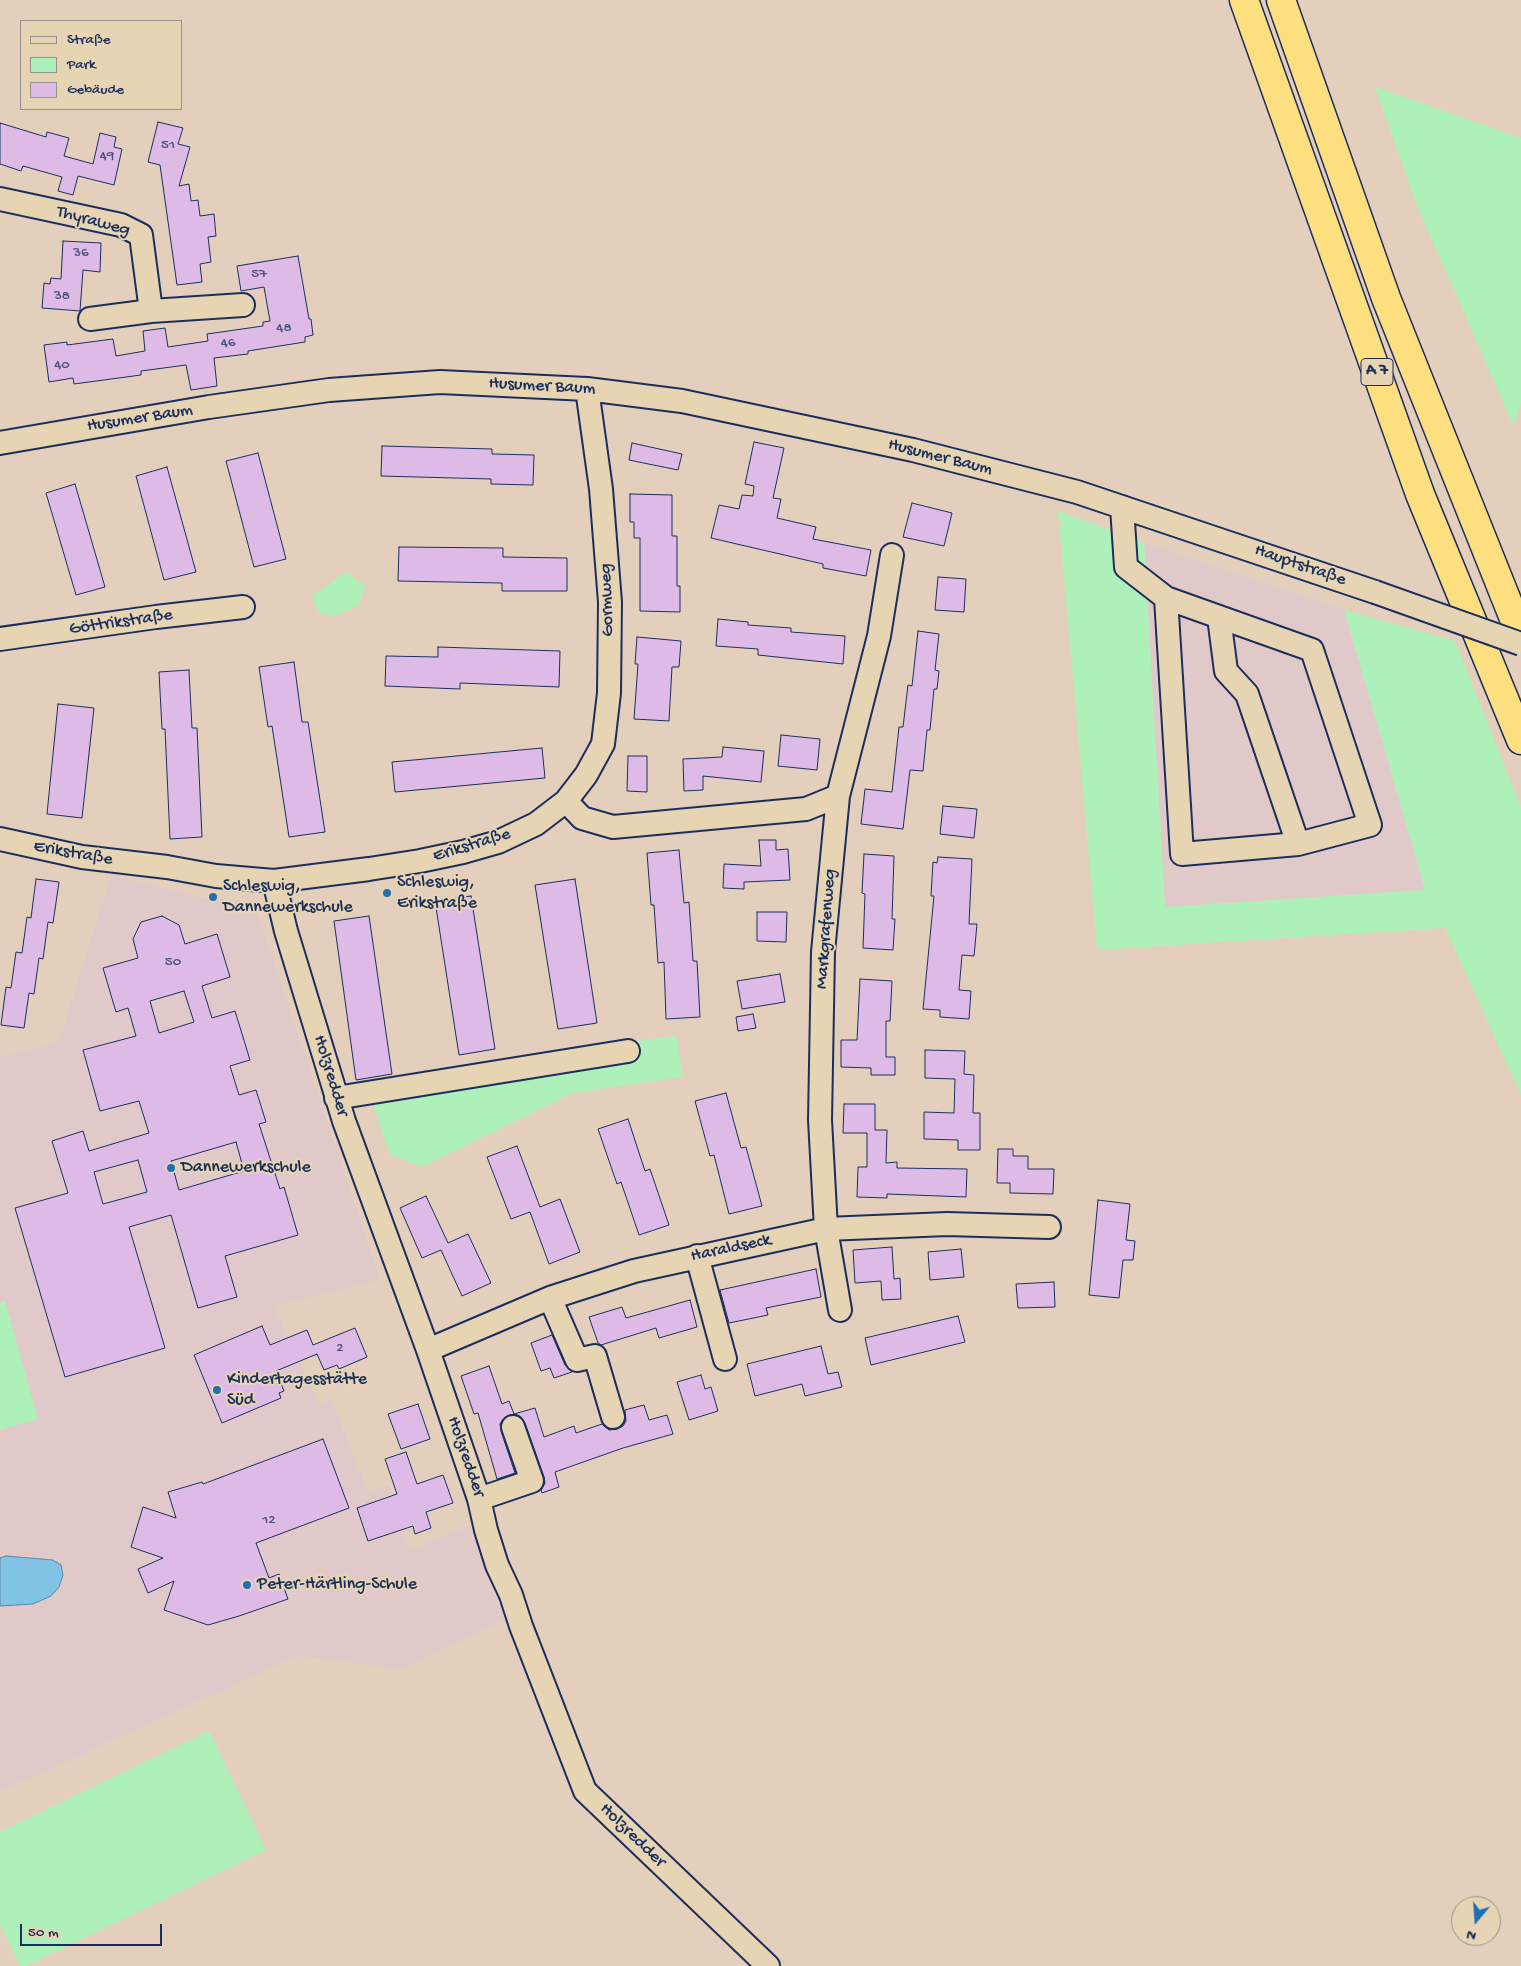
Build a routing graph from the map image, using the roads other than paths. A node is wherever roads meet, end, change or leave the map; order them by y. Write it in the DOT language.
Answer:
graph roads {
  1 [pos="1244,0"];
  2 [pos="1281,0"];
  3 [pos="0,199"];
  4 [pos="244,306"];
  5 [pos="151,311"];
  6 [pos="90,319"];
  7 [pos="587,388"];
  8 [pos="0,443"];
  9 [pos="1077,492"];
  10 [pos="1122,507"];
  11 [pos="892,554"];
  12 [pos="1166,598"];
  13 [pos="243,608"];
  14 [pos="1219,617"];
  15 [pos="1521,636"];
  16 [pos="0,639"];
  17 [pos="1521,644"];
  18 [pos="1521,740"];
  19 [pos="838,796"];
  20 [pos="566,801"];
  21 [pos="0,839"];
  22 [pos="1298,844"];
  23 [pos="274,880"];
  24 [pos="628,1051"];
  25 [pos="336,1098"];
  26 [pos="1049,1227"];
  27 [pos="826,1229"];
  28 [pos="697,1256"];
  29 [pos="550,1298"];
  30 [pos="840,1310"];
  31 [pos="428,1350"];
  32 [pos="725,1359"];
  33 [pos="613,1417"];
  34 [pos="514,1427"];
  35 [pos="479,1499"];
  36 [pos="768,1966"];
  1 -- 18 [label="highway, A 7"];
  2 -- 15 [label="highway, A 7"];
  3 -- 5 [label="street, Thyraweg"];
  4 -- 5 [label="street"];
  5 -- 6 [label="street"];
  7 -- 8 [label="street, Husumer Baum"];
  7 -- 9 [label="street, Husumer Baum"];
  7 -- 20 [label="street, Gormweg"];
  9 -- 10 [label="street, Hauptstraße"];
  10 -- 12 [label="street"];
  10 -- 17 [label="street, Hauptstraße, bridge"];
  11 -- 19 [label="street, Markgrafenweg"];
  12 -- 14 [label="street"];
  12 -- 22 [label="street"];
  13 -- 16 [label="street, Göttrikstraße"];
  14 -- 22 [label="street"];
  14 -- 22 [label="street"];
  19 -- 20 [label="street"];
  19 -- 27 [label="street, Markgrafenweg"];
  20 -- 23 [label="street, Erikstraße"];
  21 -- 23 [label="street, Erikstraße"];
  23 -- 25 [label="street, Holzredder"];
  24 -- 25 [label="street"];
  25 -- 31 [label="street, Holzredder"];
  26 -- 27 [label="street, Haraldseck"];
  27 -- 28 [label="street, Haraldseck"];
  27 -- 30 [label="street, Markgrafenweg"];
  28 -- 29 [label="street, Haraldseck"];
  28 -- 32 [label="street"];
  29 -- 31 [label="street, Haraldseck"];
  29 -- 33 [label="street"];
  31 -- 35 [label="street, Holzredder"];
  34 -- 35 [label="street"];
  35 -- 36 [label="street, Holzredder"];
}
